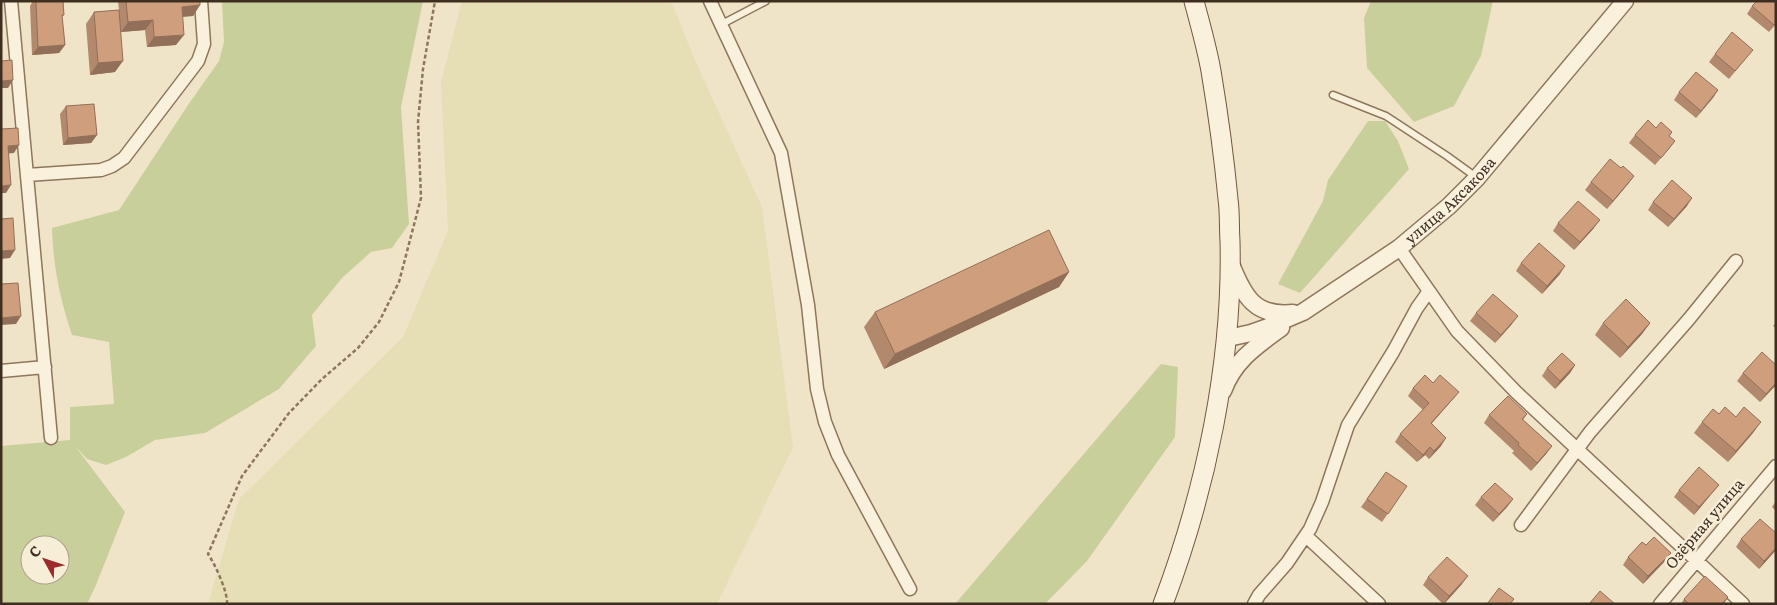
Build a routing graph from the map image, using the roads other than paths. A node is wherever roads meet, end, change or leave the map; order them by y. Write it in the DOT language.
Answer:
graph roads {
  1 [pos="11,1"];
  2 [pos="201,1"];
  3 [pos="710,1"];
  4 [pos="766,1"];
  5 [pos="1194,1"];
  6 [pos="1625,1"];
  7 [pos="722,24"];
  8 [pos="1333,95"];
  9 [pos="27,176"];
  10 [pos="1477,178"];
  11 [pos="1400,248"];
  12 [pos="1736,261"];
  13 [pos="1230,263"];
  14 [pos="1429,291"];
  15 [pos="1303,312"];
  16 [pos="1228,338"];
  17 [pos="45,367"];
  18 [pos="1,371"];
  19 [pos="1216,410"];
  20 [pos="51,438"];
  21 [pos="1577,449"];
  22 [pos="1776,466"];
  23 [pos="1521,525"];
  24 [pos="1306,536"];
  25 [pos="1696,560"];
  26 [pos="910,589"];
  27 [pos="1163,604"];
  28 [pos="1254,604"];
  29 [pos="1379,604"];
  30 [pos="1660,604"];
  31 [pos="1743,604"];
  1 -- 9 [label="street"];
  2 -- 9 [label="street"];
  3 -- 7 [label="street"];
  4 -- 7 [label="lane"];
  5 -- 13 [label="main road"];
  6 -- 10 [label="street, улица Аксакова"];
  7 -- 26 [label="street"];
  8 -- 10 [label="lane"];
  9 -- 17 [label="street"];
  10 -- 11 [label="street, улица Аксакова"];
  11 -- 14 [label="street"];
  11 -- 15 [label="street, улица Аксакова"];
  12 -- 21 [label="street"];
  13 -- 15 [label="street"];
  13 -- 16 [label="main road"];
  14 -- 21 [label="street"];
  14 -- 24 [label="street"];
  15 -- 16 [label="street, улица Аксакова"];
  15 -- 19 [label="street"];
  16 -- 19 [label="main road"];
  17 -- 18 [label="street"];
  17 -- 20 [label="street"];
  19 -- 27 [label="main road"];
  21 -- 23 [label="street"];
  21 -- 25 [label="street"];
  22 -- 25 [label="street, Озёрная улица"];
  24 -- 28 [label="street"];
  24 -- 29 [label="street"];
  25 -- 30 [label="street, Озёрная улица"];
  25 -- 31 [label="street"];
}
